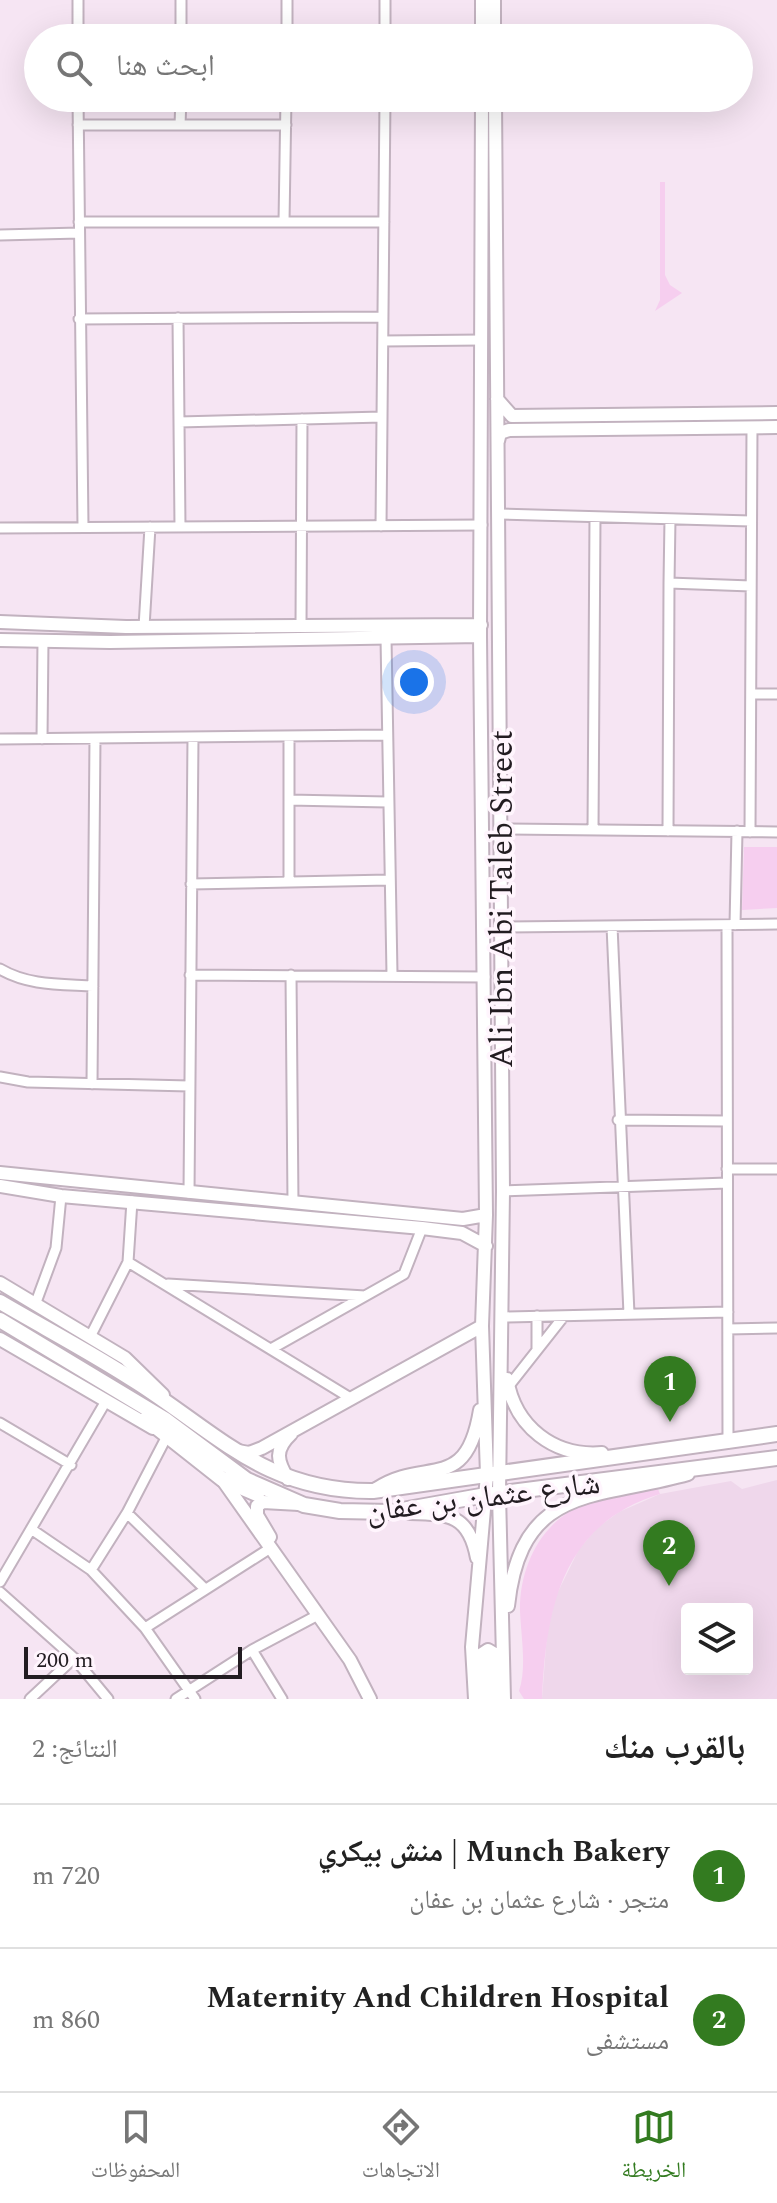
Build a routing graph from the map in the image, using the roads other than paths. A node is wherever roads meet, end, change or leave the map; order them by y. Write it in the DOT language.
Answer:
graph roads {
  1 [pos="78,0"];
  2 [pos="181,0"];
  3 [pos="287,0"];
  4 [pos="385,0"];
  5 [pos="482,0"];
  6 [pos="494,0"];
  7 [pos="78,24"];
  8 [pos="181,24"];
  9 [pos="287,24"];
  10 [pos="385,24"];
  11 [pos="482,24"];
  12 [pos="494,24"];
  13 [pos="78,112"];
  14 [pos="180,112"];
  15 [pos="286,112"];
  16 [pos="385,112"];
  17 [pos="482,112"];
  18 [pos="495,112"];
  19 [pos="78,125"];
  20 [pos="180,125"];
  21 [pos="286,125"];
  22 [pos="284,222"];
  23 [pos="384,222"];
  24 [pos="79,228"];
  25 [pos="0,235"];
  26 [pos="383,317"];
  27 [pos="178,318"];
  28 [pos="79,319"];
  29 [pos="482,340"];
  30 [pos="383,341"];
  31 [pos="497,399"];
  32 [pos="777,413"];
  33 [pos="382,417"];
  34 [pos="302,419"];
  35 [pos="179,422"];
  36 [pos="752,427"];
  37 [pos="777,427"];
  38 [pos="498,444"];
  39 [pos="498,514"];
  40 [pos="595,517"];
  41 [pos="670,519"];
  42 [pos="751,521"];
  43 [pos="482,525"];
  44 [pos="303,526"];
  45 [pos="381,526"];
  46 [pos="83,527"];
  47 [pos="150,527"];
  48 [pos="180,527"];
  49 [pos="0,528"];
  50 [pos="669,583"];
  51 [pos="751,586"];
  52 [pos="0,622"];
  53 [pos="144,627"];
  54 [pos="301,627"];
  55 [pos="481,631"];
  56 [pos="386,638"];
  57 [pos="0,640"];
  58 [pos="43,640"];
  59 [pos="751,694"];
  60 [pos="777,694"];
  61 [pos="386,735"];
  62 [pos="289,736"];
  63 [pos="193,737"];
  64 [pos="95,738"];
  65 [pos="0,739"];
  66 [pos="42,739"];
  67 [pos="289,800"];
  68 [pos="387,802"];
  69 [pos="501,829"];
  70 [pos="593,830"];
  71 [pos="668,831"];
  72 [pos="737,831"];
  73 [pos="750,832"];
  74 [pos="777,832"];
  75 [pos="389,880"];
  76 [pos="289,882"];
  77 [pos="191,884"];
  78 [pos="777,924"];
  79 [pos="731,925"];
  80 [pos="612,926"];
  81 [pos="501,927"];
  82 [pos="0,969"];
  83 [pos="392,974"];
  84 [pos="190,975"];
  85 [pos="291,975"];
  86 [pos="485,977"];
  87 [pos="93,986"];
  88 [pos="0,1077"];
  89 [pos="92,1084"];
  90 [pos="189,1086"];
  91 [pos="618,1120"];
  92 [pos="727,1121"];
  93 [pos="727,1169"];
  94 [pos="777,1169"];
  95 [pos="0,1173"];
  96 [pos="727,1183"];
  97 [pos="622,1184"];
  98 [pos="0,1186"];
  99 [pos="503,1191"];
  100 [pos="189,1193"];
  101 [pos="61,1196"];
  102 [pos="132,1201"];
  103 [pos="293,1203"];
  104 [pos="486,1215"];
  105 [pos="462,1226"];
  106 [pos="422,1228"];
  107 [pos="486,1246"];
  108 [pos="128,1262"];
  109 [pos="0,1283"];
  110 [pos="164,1284"];
  111 [pos="365,1296"];
  112 [pos="0,1302"];
  113 [pos="35,1305"];
  114 [pos="728,1312"];
  115 [pos="629,1314"];
  116 [pos="537,1316"];
  117 [pos="564,1316"];
  118 [pos="503,1317"];
  119 [pos="0,1320"];
  120 [pos="482,1326"];
  121 [pos="777,1328"];
  122 [pos="728,1329"];
  123 [pos="90,1337"];
  124 [pos="0,1339"];
  125 [pos="271,1349"];
  126 [pos="537,1349"];
  127 [pos="503,1355"];
  128 [pos="81,1369"];
  129 [pos="484,1375"];
  130 [pos="508,1387"];
  131 [pos="352,1399"];
  132 [pos="106,1401"];
  133 [pos="177,1408"];
  134 [pos="302,1423"];
  135 [pos="1,1428"];
  136 [pos="777,1434"];
  137 [pos="167,1436"];
  138 [pos="728,1443"];
  139 [pos="229,1449"];
  140 [pos="777,1458"];
  141 [pos="71,1465"];
  142 [pos="710,1468"];
  143 [pos="493,1474"];
  144 [pos="222,1479"];
  145 [pos="288,1479"];
  146 [pos="373,1491"];
  147 [pos="492,1494"];
  148 [pos="304,1505"];
  149 [pos="391,1512"];
  150 [pos="127,1513"];
  151 [pos="31,1529"];
  152 [pos="269,1549"];
  153 [pos="91,1570"];
  154 [pos="295,1581"];
  155 [pos="0,1582"];
  156 [pos="480,1586"];
  157 [pos="205,1589"];
  158 [pos="0,1592"];
  159 [pos="318,1615"];
  160 [pos="145,1628"];
  161 [pos="252,1650"];
  162 [pos="502,1657"];
  163 [pos="74,1658"];
  164 [pos="192,1695"];
  165 [pos="30,1699"];
  166 [pos="108,1699"];
  167 [pos="176,1699"];
  168 [pos="282,1699"];
  169 [pos="370,1699"];
  170 [pos="475,1699"];
  171 [pos="483,1699"];
  172 [pos="494,1699"];
  173 [pos="504,1699"];
  1 -- 7 [label="street"];
  2 -- 8 [label="street"];
  3 -- 9 [label="street"];
  4 -- 10 [label="street"];
  5 -- 11 [label="street"];
  6 -- 12 [label="street"];
  13 -- 19 [label="street"];
  14 -- 20 [label="street"];
  15 -- 21 [label="street"];
  16 -- 23 [label="street"];
  17 -- 29 [label="street, Ali Ibn Abi Taleb Street"];
  18 -- 31 [label="street, Ali Ibn Abi Taleb Street"];
  19 -- 20 [label="street"];
  19 -- 24 [label="street"];
  20 -- 21 [label="street"];
  21 -- 22 [label="street"];
  22 -- 23 [label="street"];
  22 -- 24 [label="street"];
  23 -- 26 [label="street"];
  24 -- 25 [label="street"];
  24 -- 28 [label="street"];
  26 -- 27 [label="street"];
  26 -- 30 [label="street"];
  27 -- 28 [label="street"];
  27 -- 35 [label="street"];
  28 -- 46 [label="street"];
  29 -- 30 [label="street"];
  29 -- 43 [label="street, Ali Ibn Abi Taleb Street"];
  30 -- 33 [label="street"];
  31 -- 32 [label="street"];
  31 -- 38 [label="street, Ali Ibn Abi Taleb Street"];
  33 -- 34 [label="street"];
  33 -- 45 [label="street"];
  34 -- 35 [label="street"];
  34 -- 44 [label="street"];
  35 -- 48 [label="street"];
  36 -- 37 [label="street"];
  36 -- 38 [label="street"];
  36 -- 42 [label="street"];
  38 -- 39 [label="street, Ali Ibn Abi Taleb Street"];
  39 -- 40 [label="street"];
  39 -- 69 [label="street, Ali Ibn Abi Taleb Street"];
  40 -- 41 [label="street"];
  40 -- 70 [label="street"];
  41 -- 42 [label="street"];
  41 -- 50 [label="street"];
  42 -- 51 [label="street"];
  43 -- 45 [label="street"];
  43 -- 55 [label="street, Ali Ibn Abi Taleb Street"];
  44 -- 45 [label="street"];
  44 -- 48 [label="street"];
  44 -- 54 [label="street"];
  46 -- 47 [label="street"];
  46 -- 49 [label="street"];
  47 -- 48 [label="street"];
  47 -- 53 [label="street"];
  50 -- 51 [label="street"];
  50 -- 71 [label="street"];
  51 -- 59 [label="street"];
  52 -- 53 [label="street"];
  53 -- 54 [label="street"];
  54 -- 55 [label="street"];
  55 -- 56 [label="street"];
  55 -- 86 [label="street, Ali Ibn Abi Taleb Street"];
  56 -- 58 [label="street"];
  56 -- 61 [label="street"];
  57 -- 58 [label="street"];
  58 -- 66 [label="street"];
  59 -- 60 [label="street"];
  59 -- 73 [label="street"];
  61 -- 62 [label="street"];
  61 -- 68 [label="street"];
  62 -- 63 [label="street"];
  62 -- 67 [label="street"];
  63 -- 64 [label="street"];
  63 -- 77 [label="street"];
  64 -- 66 [label="street"];
  64 -- 87 [label="street"];
  65 -- 66 [label="street"];
  67 -- 68 [label="street"];
  67 -- 76 [label="street"];
  68 -- 75 [label="street"];
  69 -- 70 [label="street"];
  69 -- 81 [label="street, Ali Ibn Abi Taleb Street"];
  70 -- 71 [label="street"];
  71 -- 72 [label="street"];
  72 -- 73 [label="street"];
  72 -- 79 [label="street"];
  73 -- 74 [label="street"];
  75 -- 76 [label="street"];
  75 -- 83 [label="street"];
  76 -- 77 [label="street"];
  77 -- 84 [label="street"];
  78 -- 79 [label="street"];
  79 -- 80 [label="street"];
  79 -- 92 [label="street"];
  80 -- 81 [label="street"];
  80 -- 91 [label="street"];
  81 -- 99 [label="street, Ali Ibn Abi Taleb Street"];
  82 -- 87 [label="street"];
  83 -- 85 [label="street"];
  83 -- 86 [label="street"];
  84 -- 85 [label="street"];
  84 -- 90 [label="street"];
  85 -- 103 [label="street"];
  86 -- 104 [label="street, Ali Ibn Abi Taleb Street"];
  87 -- 89 [label="street"];
  88 -- 89 [label="street"];
  89 -- 90 [label="street"];
  90 -- 100 [label="street"];
  91 -- 92 [label="street"];
  91 -- 97 [label="street"];
  92 -- 93 [label="street"];
  93 -- 94 [label="street"];
  93 -- 96 [label="street"];
  95 -- 100 [label="street"];
  96 -- 97 [label="street"];
  96 -- 114 [label="street"];
  97 -- 99 [label="street"];
  97 -- 115 [label="street"];
  98 -- 101 [label="street"];
  99 -- 118 [label="street, Ali Ibn Abi Taleb Street"];
  100 -- 103 [label="street"];
  101 -- 102 [label="street"];
  101 -- 113 [label="street"];
  102 -- 106 [label="street"];
  102 -- 108 [label="street"];
  103 -- 105 [label="street"];
  104 -- 105 [label="street"];
  104 -- 107 [label="street, Ali Ibn Abi Taleb Street"];
  105 -- 106 [label="street"];
  105 -- 107 [label="street"];
  106 -- 111 [label="street"];
  107 -- 120 [label="street, Ali Ibn Abi Taleb Street"];
  108 -- 110 [label="street"];
  108 -- 123 [label="street"];
  109 -- 113 [label="street"];
  110 -- 111 [label="street"];
  110 -- 125 [label="street"];
  111 -- 125 [label="street"];
  112 -- 133 [label="main road, شارع عثمان بن عفان"];
  113 -- 123 [label="street"];
  114 -- 115 [label="street"];
  114 -- 122 [label="street"];
  115 -- 117 [label="street"];
  116 -- 117 [label="street"];
  116 -- 118 [label="street"];
  116 -- 126 [label="street"];
  117 -- 126 [label="street"];
  118 -- 127 [label="street, Ali Ibn Abi Taleb Street"];
  119 -- 128 [label="main road, شارع عثمان بن عفان"];
  120 -- 129 [label="street, Ali Ibn Abi Taleb Street"];
  120 -- 131 [label="street"];
  121 -- 122 [label="street"];
  122 -- 138 [label="street"];
  123 -- 133 [label="street"];
  124 -- 132 [label="street"];
  125 -- 131 [label="street"];
  126 -- 130 [label="street"];
  127 -- 130 [label="street"];
  127 -- 143 [label="street, Ali Ibn Abi Taleb Street"];
  128 -- 137 [label="main road"];
  128 -- 148 [label="main road, شارع عثمان بن عفان"];
  129 -- 143 [label="street"];
  129 -- 146 [label="street"];
  130 -- 138 [label="street"];
  131 -- 134 [label="street"];
  132 -- 137 [label="street"];
  132 -- 141 [label="street"];
  133 -- 139 [label="main road, شارع عثمان بن عفان"];
  134 -- 139 [label="street"];
  134 -- 145 [label="street"];
  135 -- 141 [label="street"];
  136 -- 138 [label="main road, شارع عثمان بن عفان"];
  137 -- 144 [label="main road"];
  137 -- 150 [label="street"];
  138 -- 143 [label="main road, شارع عثمان بن عفان"];
  139 -- 145 [label="main road, شارع عثمان بن عفان"];
  140 -- 142 [label="main road, شارع عثمان بن عفان"];
  141 -- 151 [label="street"];
  142 -- 147 [label="main road, شارع عثمان بن عفان"];
  142 -- 162 [label="street"];
  143 -- 146 [label="main road, شارع عثمان بن عفان"];
  143 -- 147 [label="street, Ali Ibn Abi Taleb Street"];
  144 -- 148 [label="main road"];
  144 -- 152 [label="street"];
  145 -- 146 [label="main road, شارع عثمان بن عفان"];
  147 -- 149 [label="main road, شارع عثمان بن عفان"];
  147 -- 156 [label="street"];
  147 -- 162 [label="street, Ali Ibn Abi Taleb Street"];
  148 -- 149 [label="main road, شارع عثمان بن عفان"];
  148 -- 154 [label="street"];
  149 -- 156 [label="street"];
  150 -- 153 [label="street"];
  150 -- 157 [label="street"];
  151 -- 153 [label="street"];
  151 -- 155 [label="street"];
  152 -- 154 [label="street"];
  152 -- 157 [label="street"];
  153 -- 160 [label="street"];
  154 -- 159 [label="street"];
  156 -- 170 [label="street"];
  157 -- 160 [label="street"];
  158 -- 163 [label="street"];
  159 -- 161 [label="street"];
  159 -- 169 [label="street"];
  160 -- 164 [label="street"];
  161 -- 164 [label="street"];
  161 -- 168 [label="street"];
  162 -- 173 [label="street, Ali Ibn Abi Taleb Street"];
  163 -- 165 [label="street"];
  163 -- 166 [label="street"];
  164 -- 167 [label="street"];
  171 -- 172 [label="street"];
}
